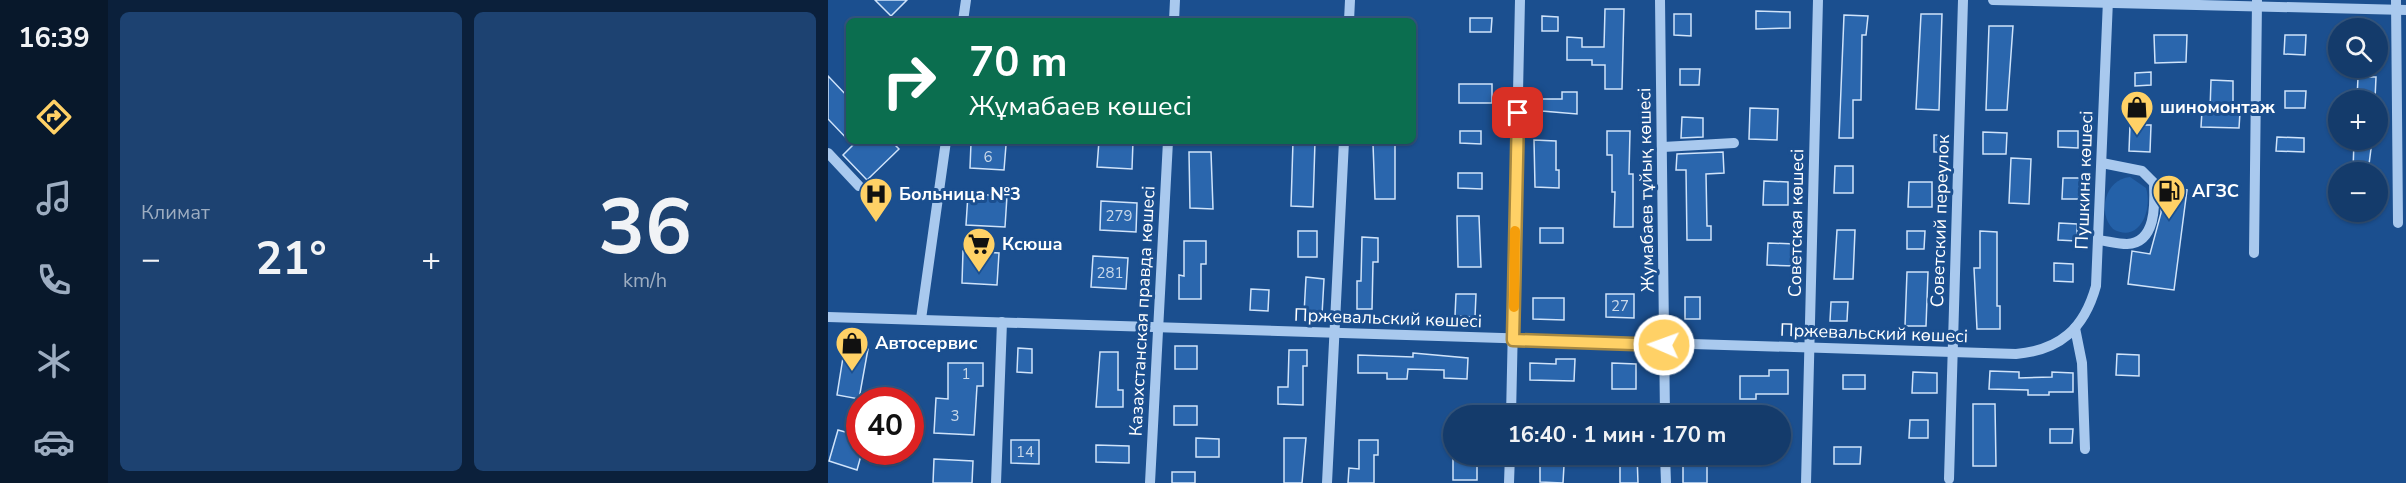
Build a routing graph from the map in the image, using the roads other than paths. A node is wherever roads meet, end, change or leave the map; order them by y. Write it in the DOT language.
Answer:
graph roads {
  1 [pos="966,0"];
  2 [pos="1175,0"];
  3 [pos="1350,0"];
  4 [pos="1520,0"];
  5 [pos="1660,0"];
  6 [pos="1818,0"];
  7 [pos="1963,0"];
  8 [pos="1993,0"];
  9 [pos="2108,2"];
  10 [pos="2257,3"];
  11 [pos="2399,7"];
  12 [pos="963,18"];
  13 [pos="1174,18"];
  14 [pos="1349,18"];
  15 [pos="1734,143"];
  16 [pos="946,144"];
  17 [pos="1168,144"];
  18 [pos="1344,144"];
  19 [pos="1663,147"];
  20 [pos="828,153"];
  21 [pos="2102,164"];
  22 [pos="859,186"];
  23 [pos="2398,223"];
  24 [pos="2098,240"];
  25 [pos="2254,253"];
  26 [pos="828,317"];
  27 [pos="921,319"];
  28 [pos="1002,322"];
  29 [pos="1158,326"];
  30 [pos="2074,328"];
  31 [pos="1334,332"];
  32 [pos="1513,340"];
  33 [pos="1664,345"];
  34 [pos="1809,346"];
  35 [pos="2054,346"];
  36 [pos="1953,351"];
  37 [pos="1511,405"];
  38 [pos="1665,405"];
  39 [pos="2085,449"];
  40 [pos="1510,465"];
  41 [pos="1665,465"];
  42 [pos="1949,479"];
  43 [pos="996,483"];
  44 [pos="1150,483"];
  45 [pos="1327,483"];
  46 [pos="1509,483"];
  47 [pos="1666,483"];
  48 [pos="1806,483"];
  1 -- 12 [label="street"];
  2 -- 13 [label="street"];
  3 -- 14 [label="street"];
  4 -- 32 [label="street"];
  5 -- 19 [label="street, Жумабаев тұйық көшесі"];
  6 -- 34 [label="street, Советская көшесі"];
  7 -- 36 [label="street, Советский переулок"];
  8 -- 9 [label="street"];
  9 -- 10 [label="street"];
  9 -- 21 [label="street, Пушкина көшесі"];
  10 -- 11 [label="street"];
  10 -- 25 [label="street"];
  11 -- 23 [label="street"];
  15 -- 19 [label="street"];
  16 -- 27 [label="street"];
  17 -- 29 [label="street, Казахстанская правда көшесі"];
  18 -- 31 [label="street"];
  19 -- 33 [label="street, Жумабаев тұйық көшесі"];
  20 -- 22 [label="street"];
  21 -- 24 [label="street, Пушкина көшесі"];
  21 -- 24 [label="street"];
  24 -- 30 [label="street, Пушкина көшесі"];
  26 -- 27 [label="street, Пржевальский көшесі"];
  27 -- 28 [label="street, Пржевальский көшесі"];
  28 -- 29 [label="street, Пржевальский көшесі"];
  28 -- 43 [label="street"];
  29 -- 31 [label="street, Пржевальский көшесі"];
  29 -- 44 [label="street, Казахстанская правда көшесі"];
  30 -- 35 [label="street, Пушкина көшесі"];
  30 -- 39 [label="street"];
  31 -- 32 [label="street, Пржевальский көшесі"];
  31 -- 45 [label="street"];
  32 -- 33 [label="street, Пржевальский көшесі"];
  32 -- 37 [label="street"];
  33 -- 34 [label="street, Пржевальский көшесі"];
  33 -- 38 [label="street, Жумабаев тұйық көшесі"];
  34 -- 36 [label="street, Пржевальский көшесі"];
  34 -- 48 [label="street, Советская көшесі"];
  35 -- 36 [label="street, Пржевальский көшесі"];
  36 -- 42 [label="street, Советский переулок"];
  40 -- 46 [label="street"];
  41 -- 47 [label="street"];
}
